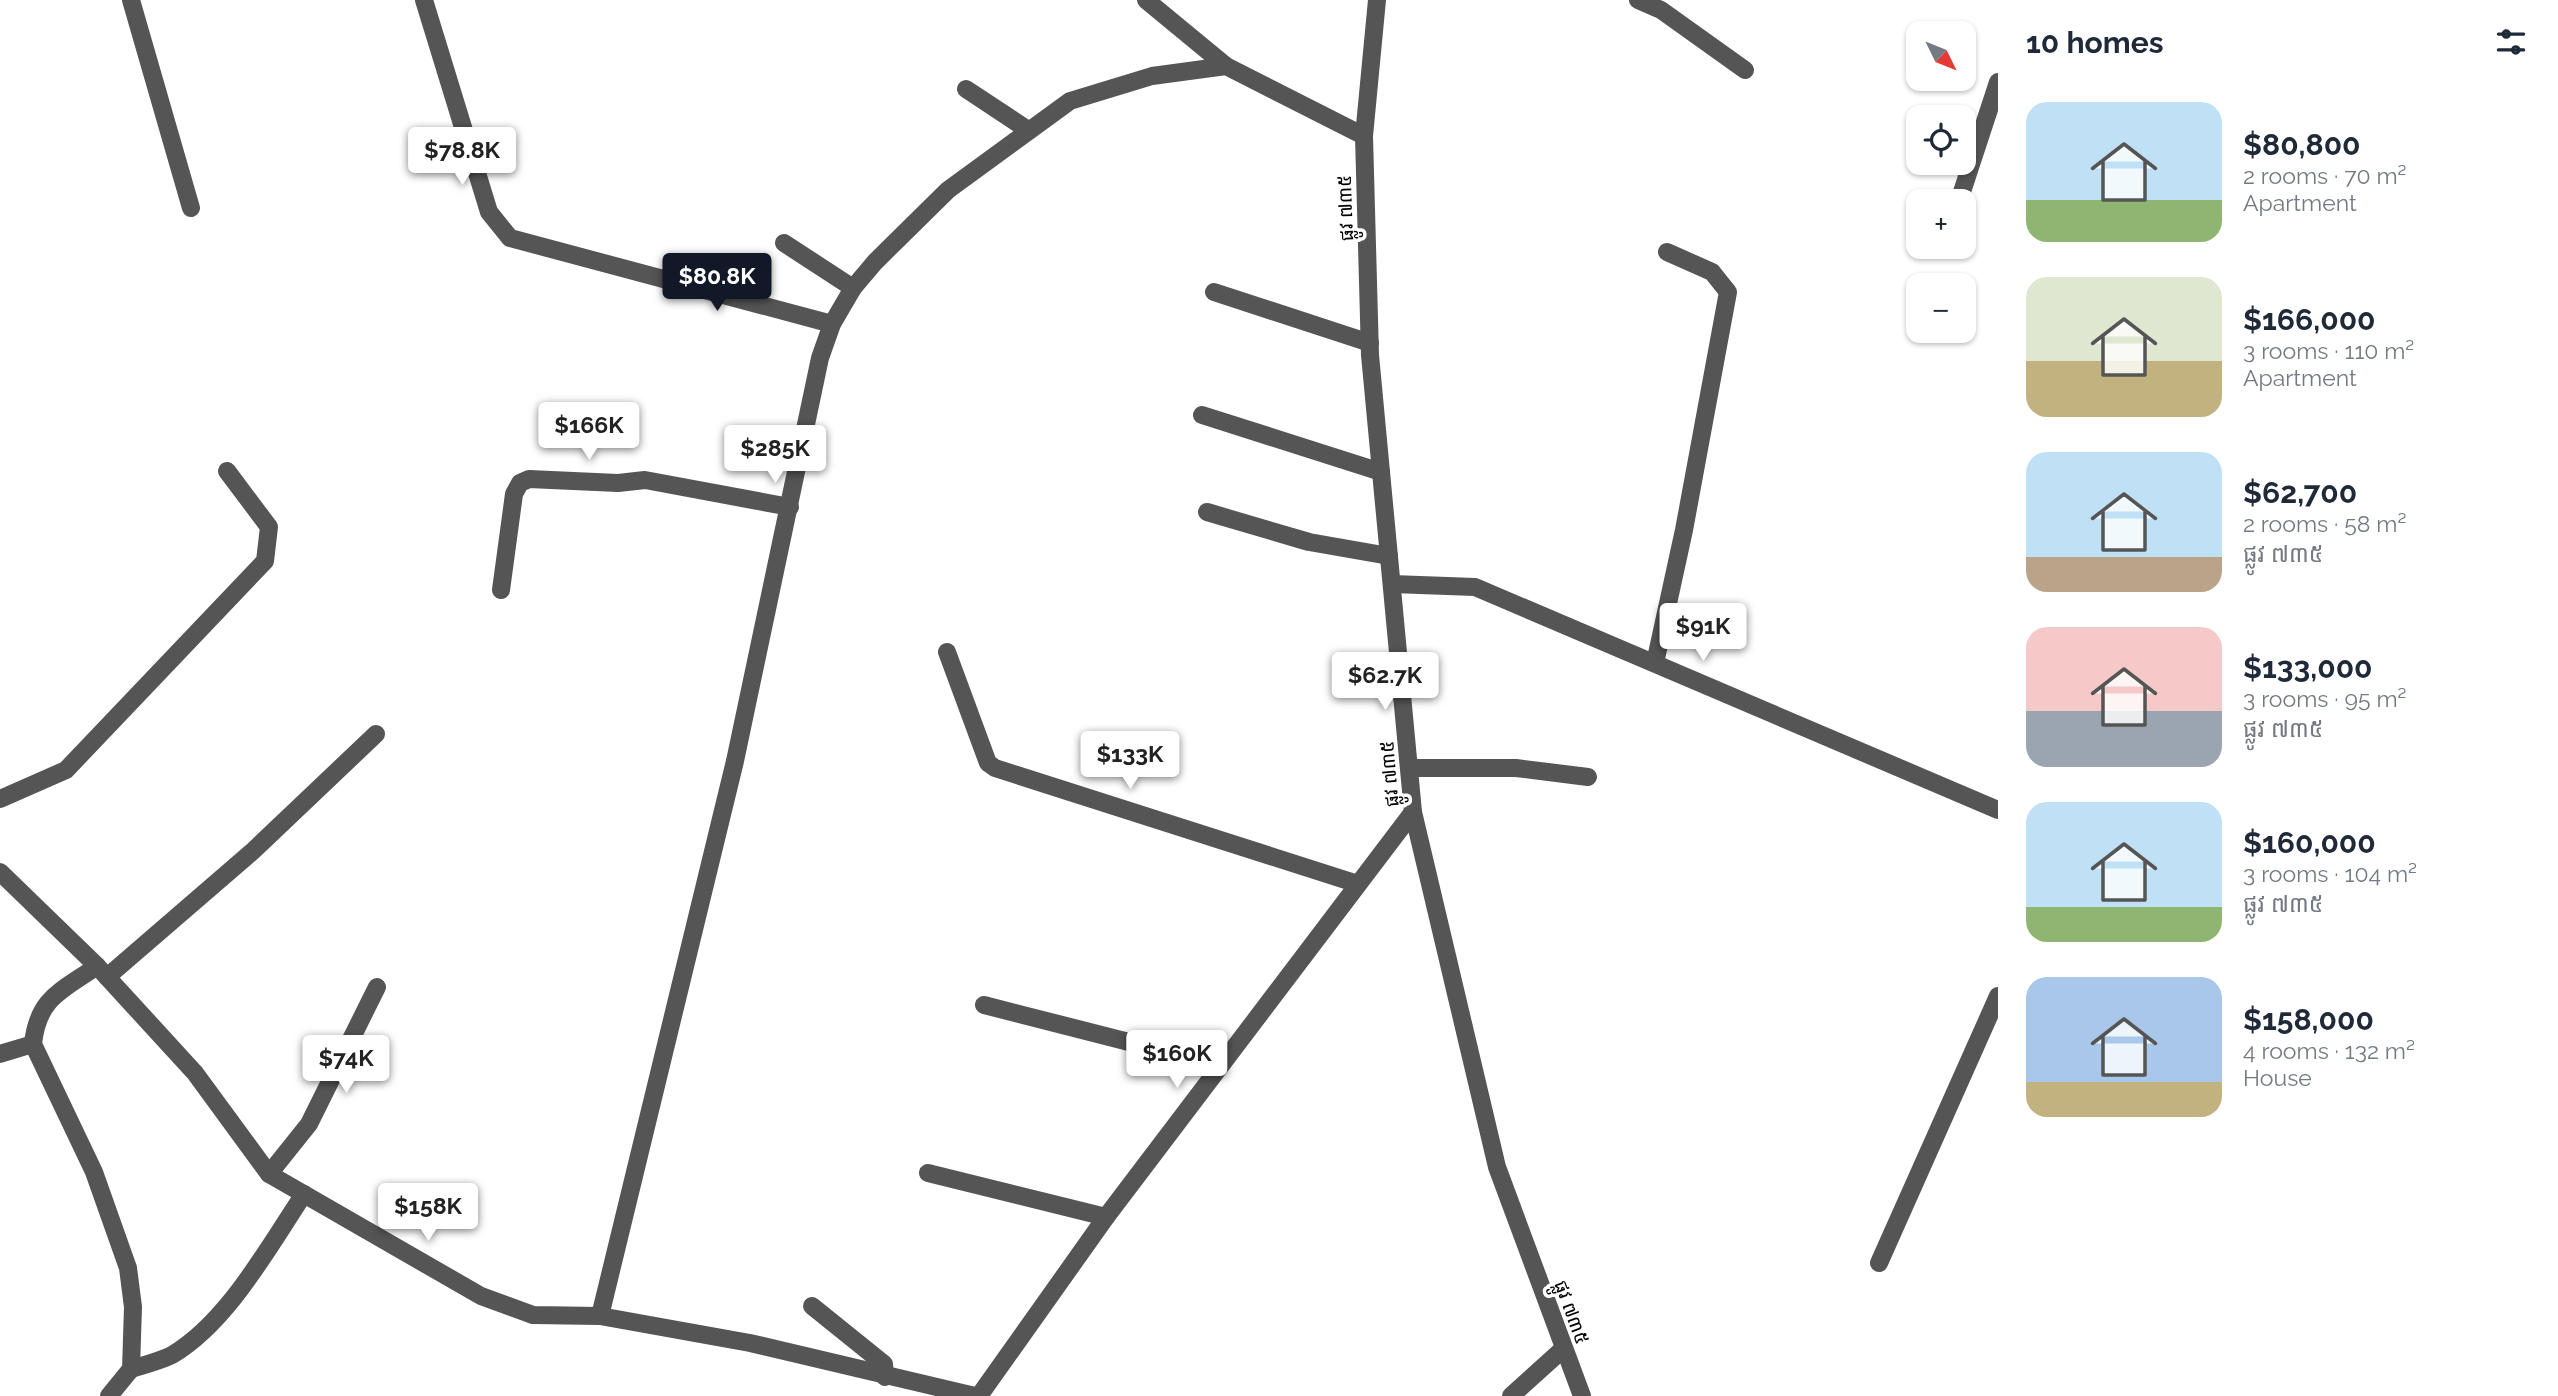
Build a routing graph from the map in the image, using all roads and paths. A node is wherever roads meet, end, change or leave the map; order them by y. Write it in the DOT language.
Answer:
graph roads {
  1 [pos="131,0"];
  2 [pos="1146,0"];
  3 [pos="1377,0"];
  4 [pos="1638,0"];
  5 [pos="427,1"];
  6 [pos="1226,66"];
  7 [pos="1745,70"];
  8 [pos="1998,82"];
  9 [pos="966,89"];
  10 [pos="1028,130"];
  11 [pos="1364,136"];
  12 [pos="1963,189"];
  13 [pos="191,208"];
  14 [pos="784,243"];
  15 [pos="1667,252"];
  16 [pos="853,288"];
  17 [pos="1214,292"];
  18 [pos="832,324"];
  19 [pos="1370,343"];
  20 [pos="1202,415"];
  21 [pos="226,471"];
  22 [pos="1381,472"];
  23 [pos="790,507"];
  24 [pos="1207,512"];
  25 [pos="1389,555"];
  26 [pos="1392,584"];
  27 [pos="501,590"];
  28 [pos="947,652"];
  29 [pos="1655,663"];
  30 [pos="376,734"];
  31 [pos="1409,768"];
  32 [pos="1588,776"];
  33 [pos="0,799"];
  34 [pos="1998,810"];
  35 [pos="1413,812"];
  36 [pos="0,872"];
  37 [pos="1358,884"];
  38 [pos="102,971"];
  39 [pos="377,987"];
  40 [pos="1998,996"];
  41 [pos="984,1004"];
  42 [pos="33,1044"];
  43 [pos="0,1054"];
  44 [pos="1220,1065"];
  45 [pos="928,1173"];
  46 [pos="269,1174"];
  47 [pos="304,1194"];
  48 [pos="1106,1217"];
  49 [pos="1879,1263"];
  50 [pos="811,1306"];
  51 [pos="600,1316"];
  52 [pos="1563,1349"];
  53 [pos="131,1369"];
  54 [pos="885,1377"];
  55 [pos="109,1396"];
  56 [pos="977,1396"];
  57 [pos="1511,1396"];
  58 [pos="1582,1396"];
  1 -- 13 [label="street"];
  2 -- 6 [label="street"];
  3 -- 11 [label="street, ផ្លូវ ៧៣៥"];
  4 -- 7 [label="street"];
  5 -- 18 [label="street"];
  6 -- 10 [label="street"];
  6 -- 11 [label="street"];
  8 -- 12 [label="street"];
  9 -- 10 [label="street"];
  10 -- 16 [label="street"];
  11 -- 19 [label="street, ផ្លូវ ៧៣៥"];
  14 -- 16 [label="street"];
  15 -- 29 [label="street"];
  16 -- 18 [label="street"];
  17 -- 19 [label="street"];
  18 -- 23 [label="street"];
  19 -- 22 [label="street, ផ្លូវ ៧៣៥"];
  20 -- 22 [label="street"];
  21 -- 33 [label="street"];
  22 -- 25 [label="street, ផ្លូវ ៧៣៥"];
  23 -- 27 [label="street"];
  23 -- 51 [label="street"];
  24 -- 25 [label="street"];
  25 -- 26 [label="street, ផ្លូវ ៧៣៥"];
  26 -- 29 [label="street"];
  26 -- 31 [label="street, ផ្លូវ ៧៣៥"];
  28 -- 37 [label="street"];
  29 -- 34 [label="street"];
  30 -- 38 [label="street"];
  31 -- 32 [label="street"];
  31 -- 35 [label="street, ផ្លូវ ៧៣៥"];
  35 -- 37 [label="street"];
  35 -- 52 [label="street, ផ្លូវ ៧៣៥"];
  36 -- 38 [label="street"];
  37 -- 44 [label="street"];
  38 -- 42 [label="street"];
  38 -- 46 [label="street"];
  39 -- 46 [label="street"];
  40 -- 49 [label="street"];
  41 -- 44 [label="street"];
  42 -- 43 [label="street"];
  42 -- 53 [label="street"];
  44 -- 48 [label="street"];
  45 -- 48 [label="street"];
  46 -- 47 [label="street"];
  47 -- 51 [label="street"];
  47 -- 53 [label="street"];
  48 -- 56 [label="street"];
  50 -- 54 [label="street"];
  51 -- 54 [label="street"];
  52 -- 57 [label="street"];
  52 -- 58 [label="street, ផ្លូវ ៧៣៥"];
  53 -- 55 [label="street"];
  54 -- 56 [label="street"];
}
